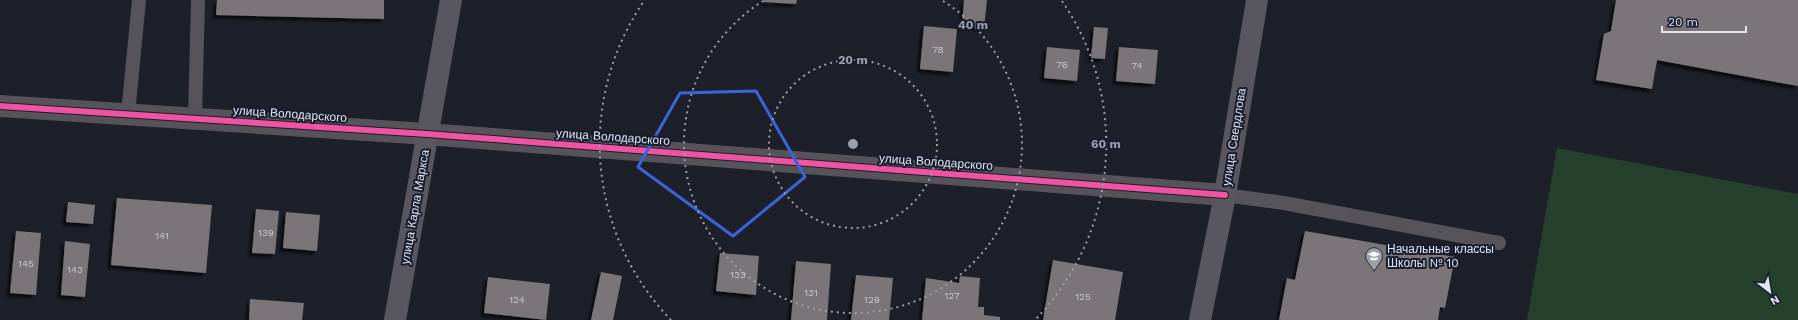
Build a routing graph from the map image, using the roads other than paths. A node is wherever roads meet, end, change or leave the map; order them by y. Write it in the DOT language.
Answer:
graph roads {
  1 [pos="139,0"];
  2 [pos="198,0"];
  3 [pos="451,0"];
  4 [pos="1257,0"];
  5 [pos="0,106"];
  6 [pos="128,114"];
  7 [pos="195,118"];
  8 [pos="427,134"];
  9 [pos="1225,195"];
  10 [pos="1499,243"];
  11 [pos="395,320"];
  12 [pos="1200,320"];
  1 -- 6 [label="lane"];
  2 -- 7 [label="lane"];
  3 -- 8 [label="street, улица Карла Маркса"];
  4 -- 9 [label="street, улица Свердлова"];
  5 -- 6 [label="street, улица Володарского"];
  6 -- 7 [label="street, улица Володарского"];
  7 -- 8 [label="street, улица Володарского"];
  8 -- 9 [label="street, улица Володарского"];
  8 -- 11 [label="street, улица Карла Маркса"];
  9 -- 10 [label="lane"];
  9 -- 12 [label="street, улица Свердлова"];
}
